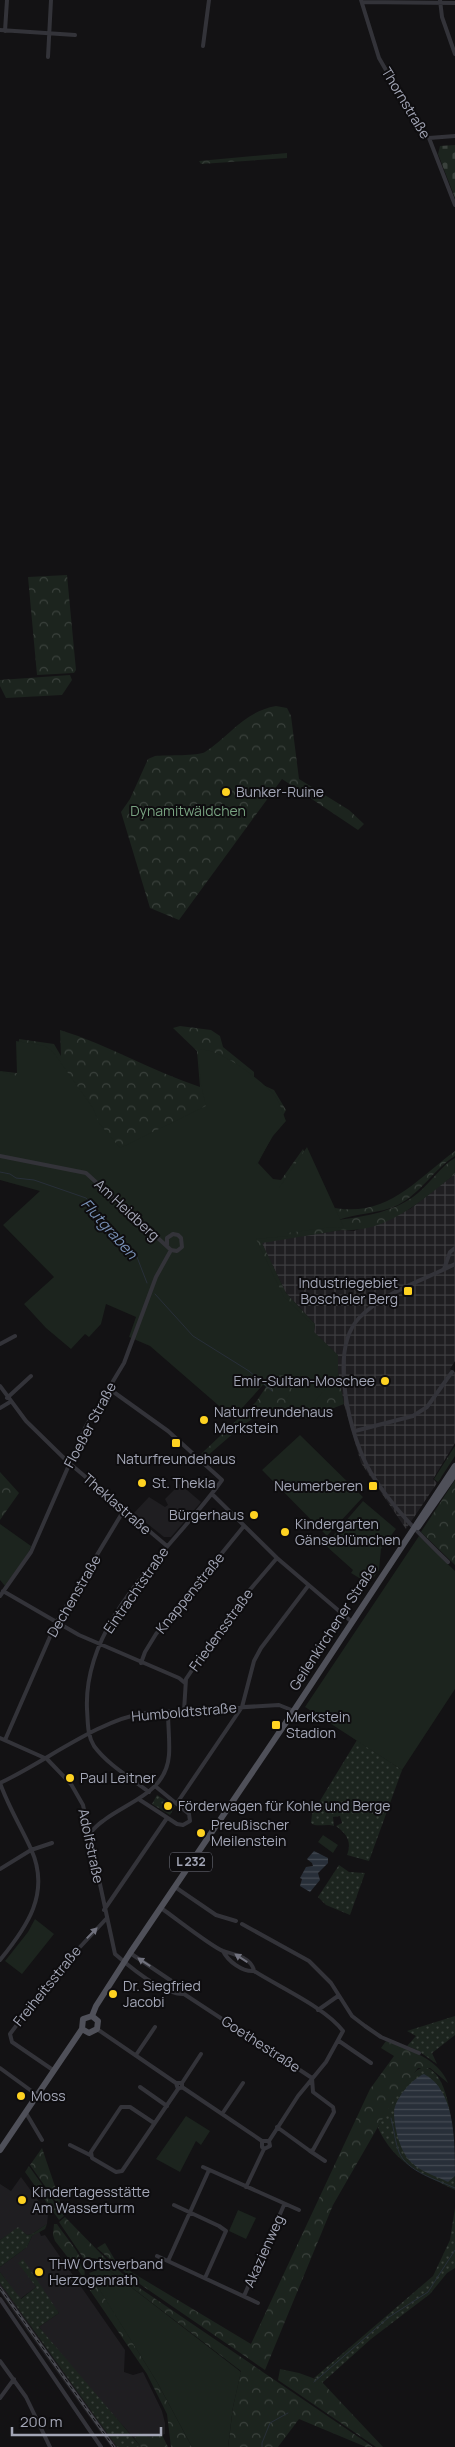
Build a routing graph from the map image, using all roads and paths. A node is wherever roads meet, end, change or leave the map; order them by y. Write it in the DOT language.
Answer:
graph roads {
  1 [pos="7,0"];
  2 [pos="51,0"];
  3 [pos="209,0"];
  4 [pos="362,1"];
  5 [pos="440,2"];
  6 [pos="455,3"];
  7 [pos="0,30"];
  8 [pos="5,31"];
  9 [pos="49,33"];
  10 [pos="75,35"];
  11 [pos="203,46"];
  12 [pos="455,54"];
  13 [pos="48,57"];
  14 [pos="455,136"];
  15 [pos="429,138"];
  16 [pos="455,205"];
  17 [pos="0,1156"];
  18 [pos="167,1245"];
  19 [pos="455,1248"];
  20 [pos="172,1250"];
  21 [pos="455,1264"];
  22 [pos="444,1270"];
  23 [pos="14,1336"];
  24 [pos="0,1344"];
  25 [pos="452,1372"];
  26 [pos="31,1376"];
  27 [pos="0,1386"];
  28 [pos="108,1388"];
  29 [pos="9,1400"];
  30 [pos="0,1408"];
  31 [pos="355,1431"];
  32 [pos="68,1462"];
  33 [pos="455,1466"];
  34 [pos="455,1474"];
  35 [pos="212,1494"];
  36 [pos="124,1510"];
  37 [pos="244,1526"];
  38 [pos="414,1529"];
  39 [pos="167,1546"];
  40 [pos="277,1558"];
  41 [pos="448,1562"];
  42 [pos="308,1586"];
  43 [pos="3,1591"];
  44 [pos="0,1596"];
  45 [pos="352,1622"];
  46 [pos="56,1623"];
  47 [pos="99,1645"];
  48 [pos="142,1663"];
  49 [pos="185,1683"];
  50 [pos="242,1707"];
  51 [pos="184,1711"];
  52 [pos="294,1711"];
  53 [pos="168,1712"];
  54 [pos="89,1734"];
  55 [pos="0,1738"];
  56 [pos="5,1740"];
  57 [pos="47,1759"];
  58 [pos="0,1783"];
  59 [pos="155,1786"];
  60 [pos="149,1792"];
  61 [pos="140,1800"];
  62 [pos="177,1803"];
  63 [pos="167,1818"];
  64 [pos="89,1834"];
  65 [pos="52,1843"];
  66 [pos="31,1850"];
  67 [pos="0,1869"];
  68 [pos="175,1887"];
  69 [pos="161,1908"];
  70 [pos="104,1910"];
  71 [pos="106,1920"];
  72 [pos="236,1922"];
  73 [pos="242,1924"];
  74 [pos="223,1951"];
  75 [pos="130,1953"];
  76 [pos="0,1960"];
  77 [pos="124,1962"];
  78 [pos="254,1971"];
  79 [pos="184,1994"];
  80 [pos="338,1996"];
  81 [pos="318,2010"];
  82 [pos="92,2016"];
  83 [pos="155,2027"];
  84 [pos="82,2029"];
  85 [pos="97,2029"];
  86 [pos="339,2042"];
  87 [pos="419,2053"];
  88 [pos="201,2054"];
  89 [pos="136,2055"];
  90 [pos="371,2063"];
  91 [pos="0,2068"];
  92 [pos="53,2070"];
  93 [pos="312,2078"];
  94 [pos="243,2083"];
  95 [pos="181,2086"];
  96 [pos="140,2088"];
  97 [pos="37,2095"];
  98 [pos="167,2106"];
  99 [pos="26,2113"];
  100 [pos="222,2114"];
  101 [pos="154,2123"];
  102 [pos="277,2127"];
  103 [pos="42,2140"];
  104 [pos="262,2141"];
  105 [pos="269,2141"];
  106 [pos="70,2145"];
  107 [pos="264,2149"];
  108 [pos="0,2150"];
  109 [pos="310,2152"];
  110 [pos="90,2155"];
  111 [pos="325,2161"];
  112 [pos="203,2167"];
  113 [pos="209,2170"];
  114 [pos="246,2187"];
  115 [pos="284,2204"];
  116 [pos="174,2205"];
  117 [pos="299,2210"];
  118 [pos="190,2212"];
  119 [pos="157,2256"];
  120 [pos="168,2262"];
  121 [pos="205,2278"];
  122 [pos="244,2296"];
  123 [pos="0,2299"];
  124 [pos="258,2303"];
  125 [pos="0,2361"];
  126 [pos="14,2379"];
  127 [pos="0,2398"];
  128 [pos="50,2447"];
  129 [pos="101,2447"];
  1 -- 8 [label="street"];
  2 -- 9 [label="street"];
  3 -- 11 [label="street"];
  4 -- 5 [label="street"];
  4 -- 15 [label="street, Thornstraße"];
  5 -- 6 [label="street"];
  5 -- 12 [label="street"];
  7 -- 8 [label="street"];
  8 -- 9 [label="street"];
  9 -- 10 [label="street"];
  9 -- 13 [label="street"];
  14 -- 15 [label="street"];
  15 -- 16 [label="street, Thornstraße"];
  17 -- 18 [label="street, Am Heidberg"];
  18 -- 20 [label="street"];
  18 -- 20 [label="street, Floeßer Straße"];
  19 -- 22 [label="street"];
  20 -- 28 [label="street, Floeßer Straße"];
  21 -- 22 [label="street"];
  22 -- 31 [label="street"];
  23 -- 24 [label="street"];
  25 -- 31 [label="street"];
  26 -- 29 [label="street"];
  27 -- 29 [label="street, Theklastraße"];
  28 -- 32 [label="street, Floeßer Straße"];
  28 -- 35 [label="street"];
  29 -- 30 [label="street"];
  29 -- 32 [label="street, Theklastraße"];
  31 -- 38 [label="street"];
  32 -- 36 [label="street, Theklastraße"];
  32 -- 43 [label="street, Floeßer Straße"];
  33 -- 38 [label="main road, Geilenkirchener Straße / L 232"];
  34 -- 38 [label="main road, Geilenkirchener Straße / L 232"];
  35 -- 37 [label="street"];
  35 -- 39 [label="street, Eintrachtstraße"];
  36 -- 39 [label="street, Theklastraße"];
  36 -- 46 [label="street, Dechenstraße"];
  37 -- 40 [label="street"];
  37 -- 48 [label="street, Knappenstraße"];
  38 -- 41 [label="street"];
  38 -- 45 [label="main road, Geilenkirchener Straße / L 232"];
  39 -- 47 [label="street, Eintrachtstraße"];
  40 -- 42 [label="street"];
  40 -- 49 [label="street, Friedensstraße"];
  42 -- 45 [label="street"];
  42 -- 50 [label="street"];
  43 -- 44 [label="street, Floeßer Straße"];
  43 -- 46 [label="street"];
  45 -- 52 [label="main road, Geilenkirchener Straße / L 232"];
  46 -- 47 [label="street"];
  46 -- 56 [label="street, Dechenstraße"];
  47 -- 48 [label="street"];
  47 -- 54 [label="street, Eintrachtstraße"];
  48 -- 49 [label="street"];
  49 -- 51 [label="street, Friedensstraße"];
  50 -- 51 [label="street, Humboldtstraße"];
  50 -- 52 [label="street, Humboldtstraße"];
  50 -- 62 [label="street"];
  51 -- 53 [label="street, Humboldtstraße"];
  52 -- 68 [label="main road, Geilenkirchener Straße / L 232"];
  53 -- 54 [label="street, Humboldtstraße"];
  53 -- 59 [label="street"];
  54 -- 57 [label="street, Humboldtstraße"];
  54 -- 60 [label="street, Eintrachtstraße"];
  55 -- 56 [label="street, Adolfstraße"];
  56 -- 57 [label="street, Adolfstraße"];
  57 -- 58 [label="street, Humboldtstraße"];
  57 -- 64 [label="street, Adolfstraße"];
  58 -- 66 [label="street"];
  59 -- 60 [label="street"];
  59 -- 62 [label="street"];
  60 -- 61 [label="street"];
  61 -- 63 [label="street"];
  61 -- 64 [label="street"];
  62 -- 63 [label="street"];
  63 -- 70 [label="street"];
  64 -- 70 [label="street, Adolfstraße"];
  65 -- 66 [label="street"];
  66 -- 67 [label="street"];
  66 -- 76 [label="street"];
  68 -- 69 [label="main road, Geilenkirchener Straße / L 232"];
  68 -- 72 [label="street"];
  69 -- 74 [label="street"];
  69 -- 75 [label="main road, Geilenkirchener Straße / L 232"];
  70 -- 71 [label="street, Adolfstraße"];
  71 -- 77 [label="street, Adolfstraße"];
  92 -- 71 [label="street, Freiheitsstraße, one-way"];
  73 -- 80 [label="street"];
  74 -- 78 [label="street"];
  78 -- 74 [label="street, one-way"];
  75 -- 77 [label="main road, Geilenkirchener Straße / L 232"];
  79 -- 75 [label="street, Goethestraße, one-way"];
  77 -- 79 [label="street, Goethestraße"];
  77 -- 82 [label="main road, Geilenkirchener Straße / L 232"];
  78 -- 81 [label="street"];
  79 -- 93 [label="street, Goethestraße"];
  80 -- 81 [label="street"];
  80 -- 87 [label="street"];
  81 -- 86 [label="street"];
  82 -- 84 [label="main road, L 232"];
  82 -- 85 [label="main road"];
  83 -- 89 [label="street"];
  84 -- 85 [label="main road"];
  84 -- 92 [label="main road, L 232"];
  85 -- 89 [label="street"];
  86 -- 90 [label="street"];
  86 -- 93 [label="street"];
  88 -- 95 [label="street"];
  89 -- 95 [label="street"];
  91 -- 97 [label="street"];
  92 -- 97 [label="main road, L 232"];
  93 -- 102 [label="street"];
  93 -- 109 [label="street"];
  94 -- 100 [label="street"];
  95 -- 98 [label="street"];
  95 -- 100 [label="street"];
  96 -- 98 [label="street"];
  97 -- 99 [label="main road, L 232"];
  98 -- 101 [label="street"];
  99 -- 103 [label="street"];
  99 -- 108 [label="main road, L 232"];
  100 -- 104 [label="street"];
  101 -- 110 [label="street"];
  101 -- 110 [label="street"];
  102 -- 105 [label="street"];
  102 -- 109 [label="street"];
  104 -- 105 [label="street"];
  104 -- 107 [label="street"];
  105 -- 107 [label="street"];
  106 -- 110 [label="street"];
  107 -- 114 [label="street"];
  109 -- 111 [label="street"];
  112 -- 113 [label="street"];
  113 -- 114 [label="street"];
  113 -- 118 [label="street"];
  114 -- 115 [label="street"];
  115 -- 117 [label="street"];
  115 -- 122 [label="street, Akazienweg"];
  116 -- 118 [label="street"];
  118 -- 120 [label="street"];
  118 -- 121 [label="street"];
  119 -- 120 [label="street"];
  120 -- 121 [label="street"];
  121 -- 122 [label="street"];
  122 -- 124 [label="street"];
  123 -- 129 [label="street"];
  125 -- 126 [label="street"];
  126 -- 127 [label="street"];
  126 -- 128 [label="street"];
}
